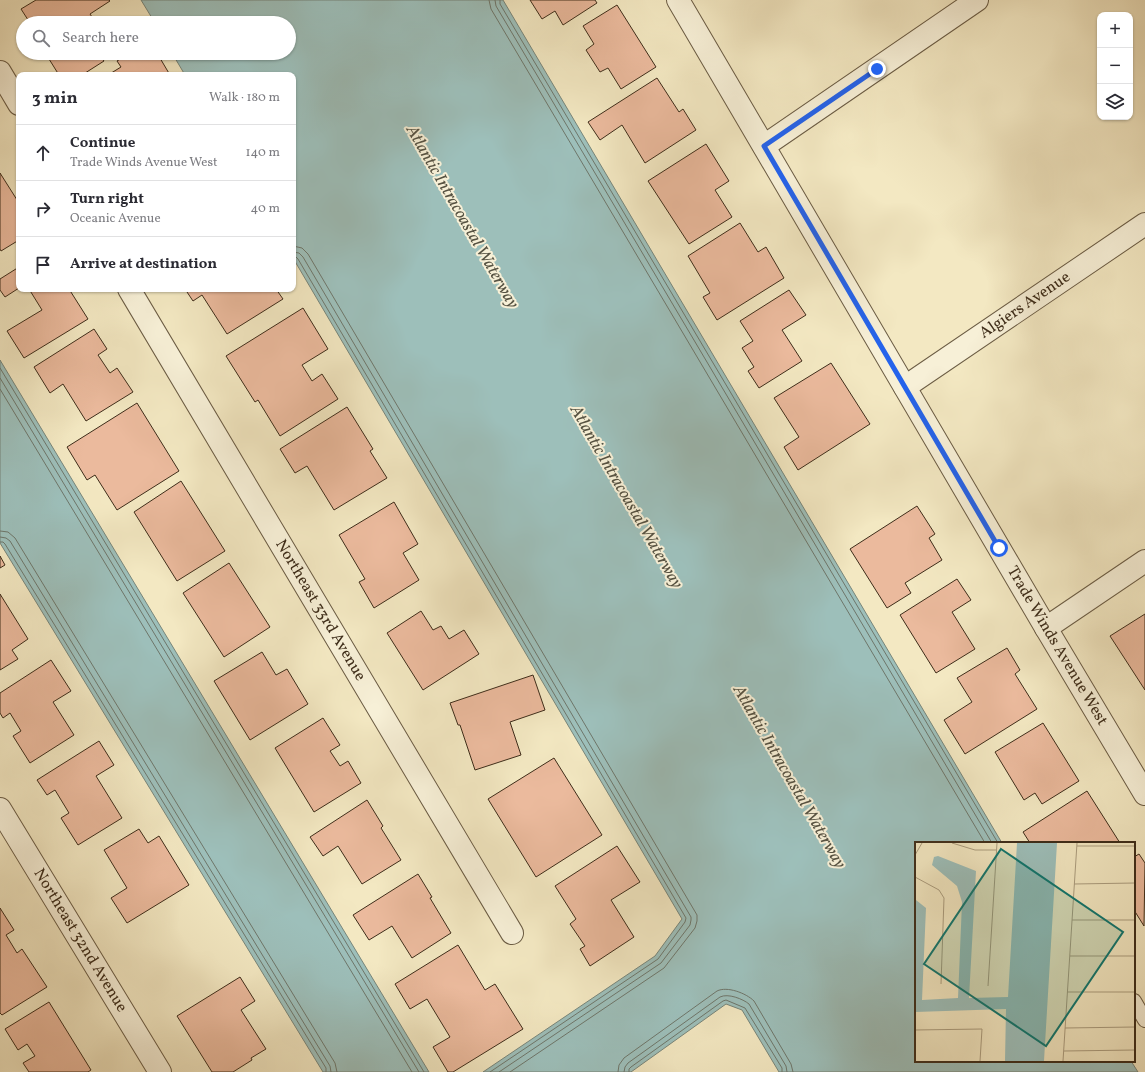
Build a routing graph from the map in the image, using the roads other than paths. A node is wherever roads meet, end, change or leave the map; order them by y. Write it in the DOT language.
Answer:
graph roads {
  1 [pos="678,0"];
  2 [pos="977,0"];
  3 [pos="0,72"];
  4 [pos="16,99"];
  5 [pos="764,146"];
  6 [pos="1145,224"];
  7 [pos="131,292"];
  8 [pos="905,387"];
  9 [pos="1145,561"];
  10 [pos="1046,628"];
  11 [pos="1145,794"];
  12 [pos="0,809"];
  13 [pos="512,933"];
  14 [pos="1135,1003"];
  15 [pos="1145,1020"];
  16 [pos="160,1072"];
  1 -- 5 [label="street, Trade Winds Avenue West"];
  2 -- 5 [label="street"];
  3 -- 4 [label="street"];
  5 -- 8 [label="street, Trade Winds Avenue West"];
  6 -- 8 [label="street, Algiers Avenue"];
  7 -- 13 [label="street, Northeast 33rd Avenue"];
  8 -- 10 [label="street, Trade Winds Avenue West"];
  9 -- 10 [label="street"];
  10 -- 11 [label="street, Trade Winds Avenue West"];
  12 -- 16 [label="street, Northeast 32nd Avenue"];
  14 -- 15 [label="lane"];
}
